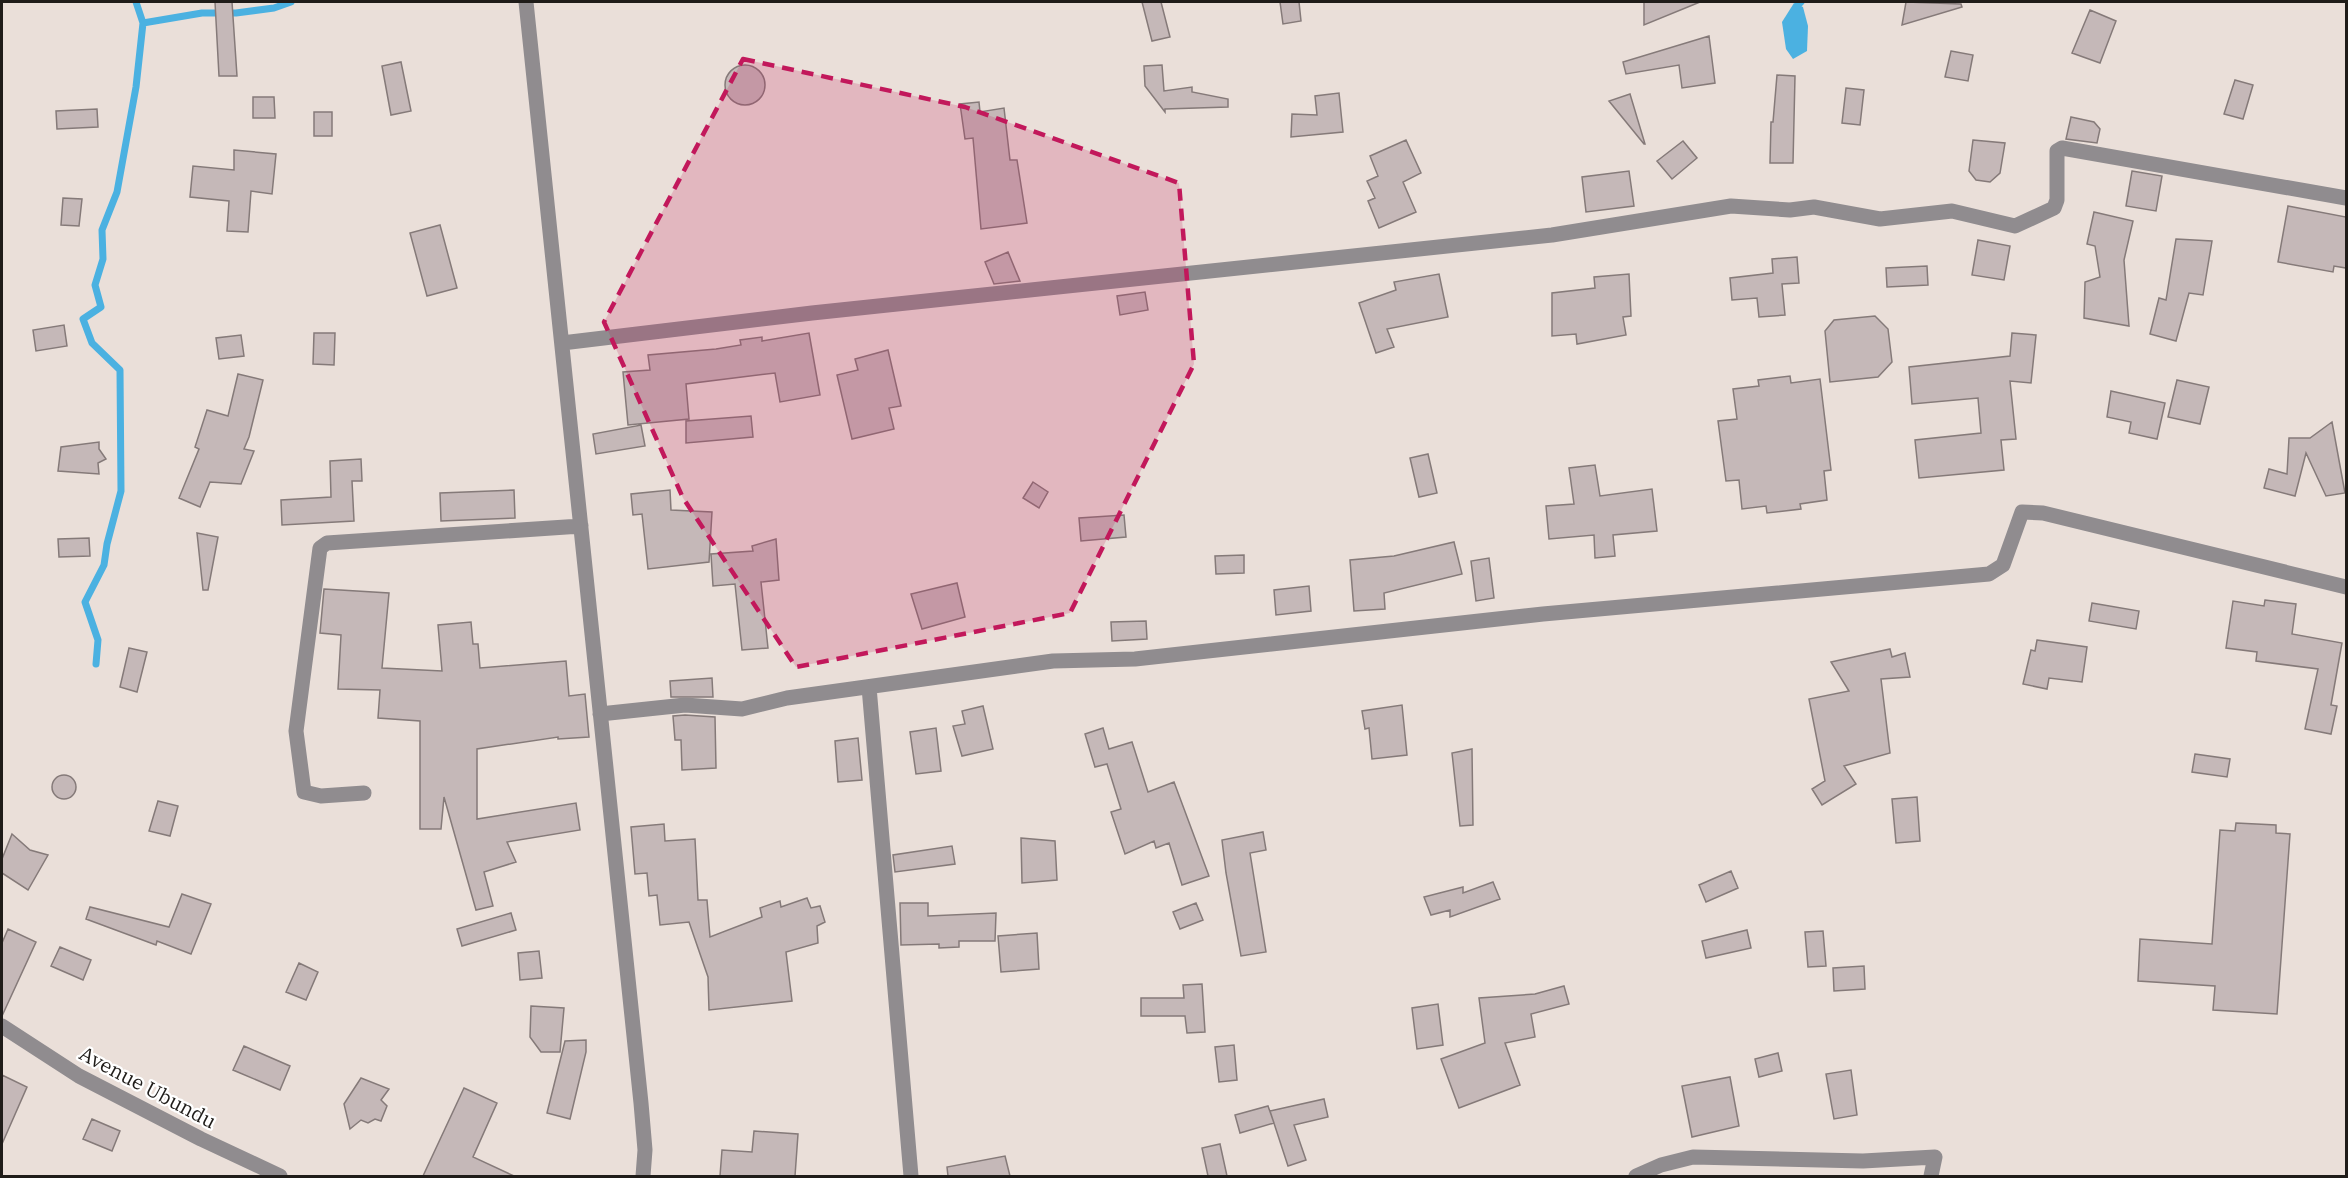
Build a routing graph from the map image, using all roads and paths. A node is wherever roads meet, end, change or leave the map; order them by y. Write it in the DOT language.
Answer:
graph roads {
  1 [pos="526,2"];
  2 [pos="2346,198"];
  3 [pos="562,343"];
  4 [pos="581,526"];
  5 [pos="2346,587"];
  6 [pos="869,687"];
  7 [pos="600,714"];
  8 [pos="364,793"];
  9 [pos="2,1026"];
  10 [pos="280,1176"];
  11 [pos="643,1176"];
  12 [pos="911,1176"];
  13 [pos="1636,1176"];
  14 [pos="1931,1176"];
  1 -- 3 [label="street"];
  2 -- 3 [label="street"];
  3 -- 4 [label="street"];
  4 -- 7 [label="street"];
  4 -- 8 [label="street"];
  5 -- 6 [label="street"];
  6 -- 7 [label="street"];
  6 -- 12 [label="street"];
  7 -- 11 [label="street"];
  9 -- 10 [label="street, Avenue Ubundu"];
  13 -- 14 [label="street"];
}
